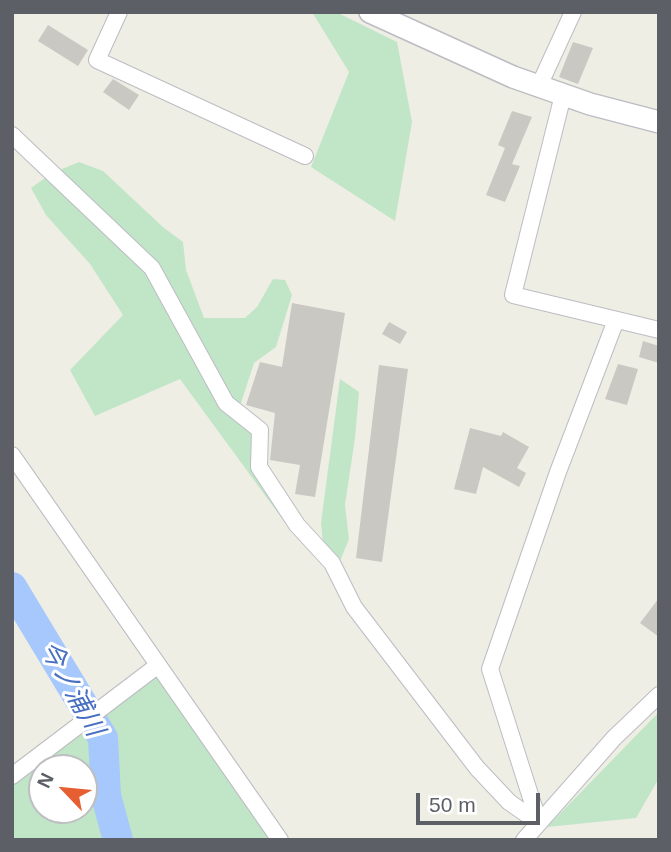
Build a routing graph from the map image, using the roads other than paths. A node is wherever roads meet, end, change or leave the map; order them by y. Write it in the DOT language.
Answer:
graph roads {
  1 [pos="119,12"];
  2 [pos="370,12"];
  3 [pos="573,12"];
  4 [pos="539,86"];
  5 [pos="563,95"];
  6 [pos="659,122"];
  7 [pos="12,135"];
  8 [pos="305,156"];
  9 [pos="616,320"];
  10 [pos="659,330"];
  11 [pos="12,456"];
  12 [pos="157,666"];
  13 [pos="659,695"];
  14 [pos="12,776"];
  15 [pos="539,822"];
  16 [pos="280,840"];
  17 [pos="524,840"];
  1 -- 8 [label="street"];
  2 -- 4 [label="street"];
  3 -- 4 [label="street"];
  4 -- 5 [label="street"];
  5 -- 6 [label="street"];
  5 -- 9 [label="street"];
  7 -- 15 [label="street"];
  9 -- 10 [label="street"];
  9 -- 15 [label="street"];
  11 -- 12 [label="street"];
  12 -- 14 [label="street"];
  12 -- 16 [label="street"];
  13 -- 15 [label="street"];
  15 -- 17 [label="street"];
}
